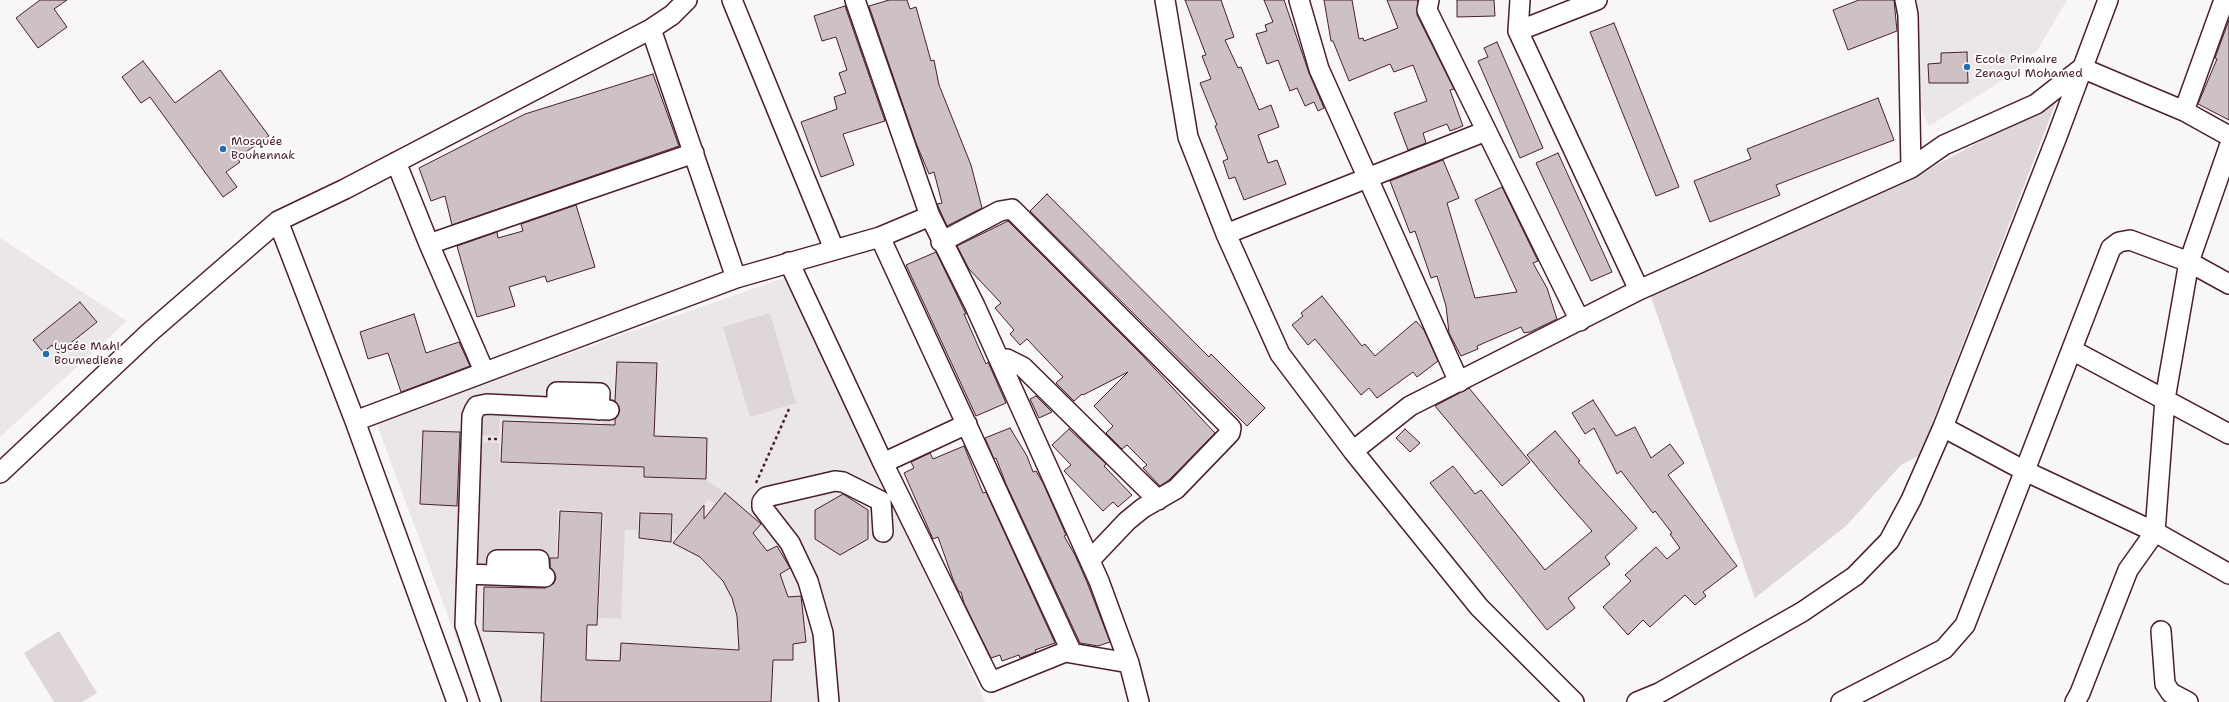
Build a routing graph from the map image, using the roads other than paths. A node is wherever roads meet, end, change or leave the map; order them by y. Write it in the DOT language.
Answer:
graph roads {
  1 [pos="687,0"];
  2 [pos="732,0"];
  3 [pos="855,0"];
  4 [pos="1165,0"];
  5 [pos="1299,0"];
  6 [pos="1429,0"];
  7 [pos="1520,0"];
  8 [pos="1597,0"];
  9 [pos="1905,0"];
  10 [pos="2108,0"];
  11 [pos="2225,8"];
  12 [pos="651,28"];
  13 [pos="1518,31"];
  14 [pos="2082,68"];
  15 [pos="2184,111"];
  16 [pos="1486,131"];
  17 [pos="2229,136"];
  18 [pos="2229,147"];
  19 [pos="694,154"];
  20 [pos="396,162"];
  21 [pos="1911,168"];
  22 [pos="1368,178"];
  23 [pos="930,216"];
  24 [pos="278,221"];
  25 [pos="1226,234"];
  26 [pos="880,237"];
  27 [pos="941,242"];
  28 [pos="429,244"];
  29 [pos="834,249"];
  30 [pos="789,262"];
  31 [pos="2189,262"];
  32 [pos="736,278"];
  33 [pos="2229,284"];
  34 [pos="1639,290"];
  35 [pos="1580,321"];
  36 [pos="2072,350"];
  37 [pos="999,359"];
  38 [pos="484,371"];
  39 [pos="1459,382"];
  40 [pos="2165,399"];
  41 [pos="604,410"];
  42 [pos="355,421"];
  43 [pos="967,424"];
  44 [pos="1943,426"];
  45 [pos="2229,434"];
  46 [pos="1353,451"];
  47 [pos="883,463"];
  48 [pos="2025,471"];
  49 [pos="0,473"];
  50 [pos="1158,500"];
  51 [pos="883,532"];
  52 [pos="2155,532"];
  53 [pos="1090,560"];
  54 [pos="466,574"];
  55 [pos="2229,574"];
  56 [pos="543,577"];
  57 [pos="2161,631"];
  58 [pos="1072,653"];
  59 [pos="1129,663"];
  60 [pos="457,702"];
  61 [pos="491,702"];
  62 [pos="829,702"];
  63 [pos="1139,702"];
  64 [pos="1574,702"];
  65 [pos="1637,702"];
  66 [pos="1841,702"];
  67 [pos="2075,702"];
  68 [pos="2188,702"];
  1 -- 12 [label="street"];
  2 -- 29 [label="street"];
  3 -- 23 [label="street"];
  4 -- 25 [label="street"];
  5 -- 22 [label="street"];
  6 -- 16 [label="street"];
  7 -- 13 [label="street"];
  8 -- 13 [label="street"];
  9 -- 21 [label="street"];
  10 -- 14 [label="street"];
  11 -- 15 [label="street"];
  12 -- 19 [label="street"];
  12 -- 20 [label="street"];
  13 -- 34 [label="street"];
  14 -- 15 [label="street"];
  14 -- 21 [label="street"];
  14 -- 44 [label="street"];
  15 -- 17 [label="street"];
  16 -- 22 [label="street"];
  16 -- 35 [label="street"];
  18 -- 31 [label="street"];
  19 -- 28 [label="street"];
  19 -- 32 [label="street"];
  20 -- 24 [label="street"];
  20 -- 28 [label="street"];
  21 -- 34 [label="street"];
  22 -- 25 [label="street"];
  22 -- 39 [label="street"];
  23 -- 26 [label="street"];
  23 -- 27 [label="street"];
  24 -- 42 [label="street"];
  24 -- 49 [label="street"];
  25 -- 46 [label="street"];
  26 -- 29 [label="street"];
  26 -- 43 [label="street"];
  27 -- 37 [label="street"];
  27 -- 50 [label="street"];
  28 -- 38 [label="street"];
  29 -- 30 [label="street"];
  30 -- 32 [label="street"];
  30 -- 47 [label="street"];
  31 -- 33 [label="street"];
  31 -- 36 [label="street"];
  31 -- 40 [label="street"];
  32 -- 38 [label="street"];
  34 -- 35 [label="street"];
  35 -- 39 [label="street"];
  36 -- 40 [label="street"];
  36 -- 48 [label="street"];
  37 -- 50 [label="street"];
  37 -- 53 [label="street"];
  38 -- 42 [label="street"];
  39 -- 46 [label="street"];
  40 -- 45 [label="street"];
  40 -- 52 [label="street"];
  41 -- 54 [label="street"];
  42 -- 60 [label="street"];
  43 -- 47 [label="street"];
  43 -- 58 [label="street"];
  44 -- 48 [label="street"];
  44 -- 65 [label="street"];
  46 -- 64 [label="street"];
  47 -- 58 [label="street"];
  48 -- 52 [label="street"];
  48 -- 66 [label="street"];
  50 -- 53 [label="street"];
  51 -- 62 [label="street"];
  52 -- 55 [label="street"];
  52 -- 67 [label="street"];
  53 -- 59 [label="street"];
  54 -- 56 [label="street"];
  54 -- 61 [label="street"];
  57 -- 68 [label="street"];
  58 -- 59 [label="street"];
  59 -- 63 [label="street"];
}
